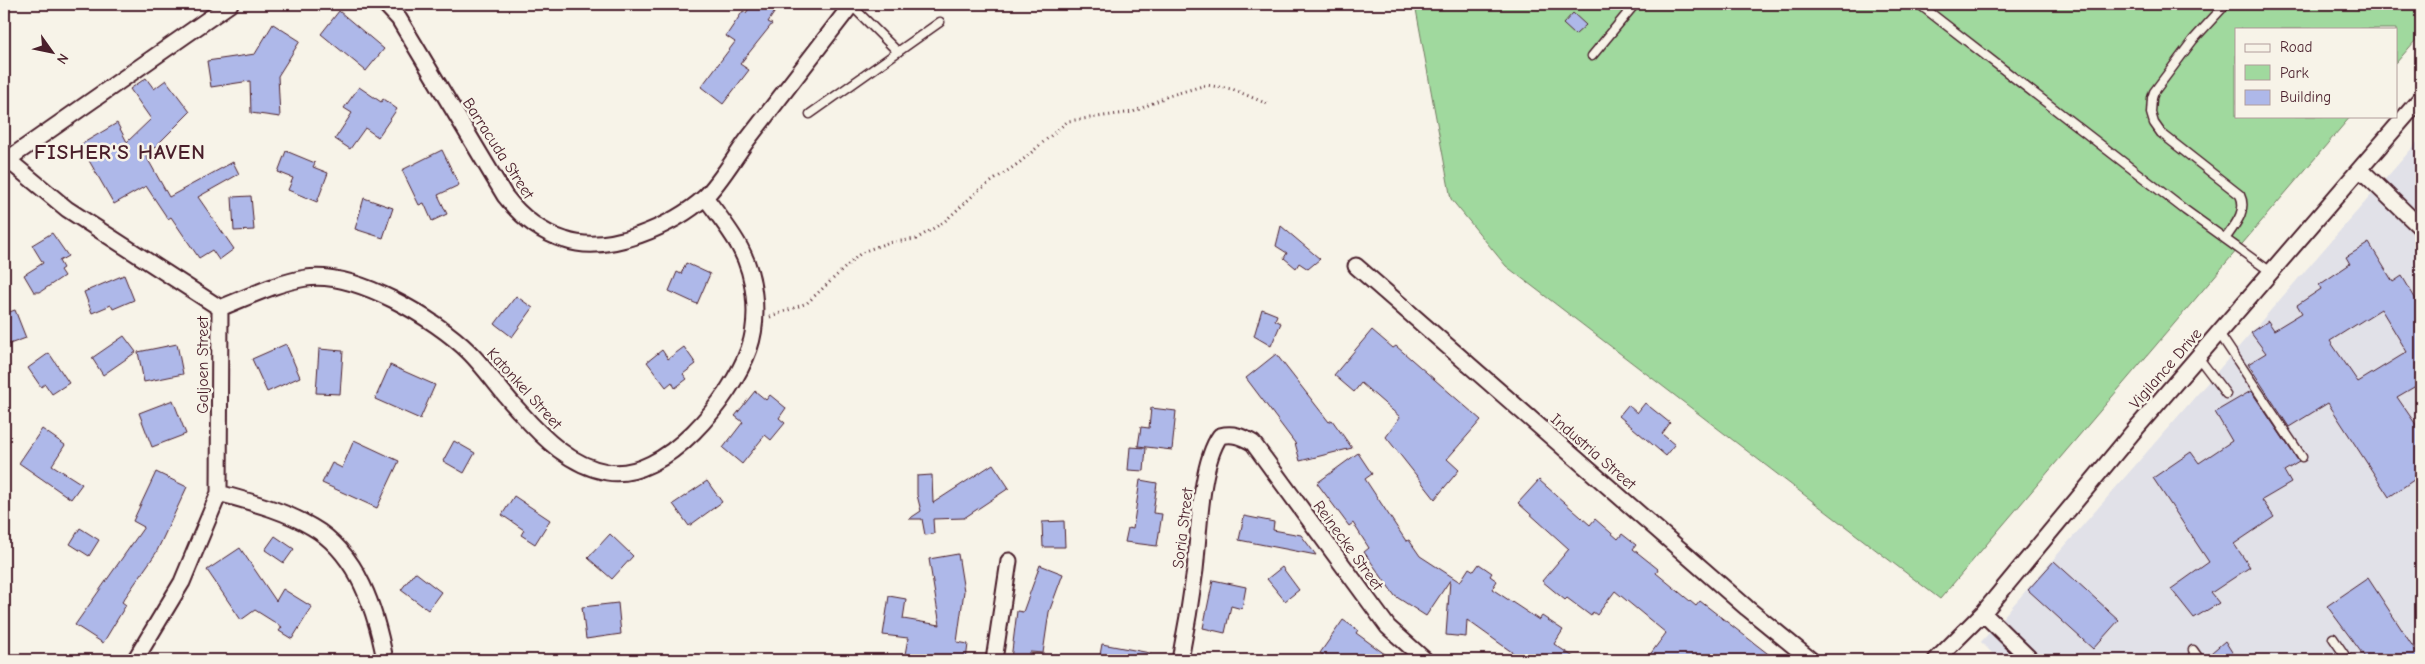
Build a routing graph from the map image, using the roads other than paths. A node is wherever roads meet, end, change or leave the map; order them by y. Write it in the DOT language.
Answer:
graph roads {
  1 [pos="230,4"];
  2 [pos="385,4"];
  3 [pos="851,4"];
  4 [pos="1636,4"];
  5 [pos="1919,4"];
  6 [pos="2226,4"];
  7 [pos="940,22"];
  8 [pos="898,52"];
  9 [pos="1592,56"];
  10 [pos="2421,98"];
  11 [pos="810,114"];
  12 [pos="6,161"];
  13 [pos="2360,169"];
  14 [pos="705,197"];
  15 [pos="2421,228"];
  16 [pos="2225,239"];
  17 [pos="1356,266"];
  18 [pos="2272,272"];
  19 [pos="220,308"];
  20 [pos="2219,333"];
  21 [pos="2198,357"];
  22 [pos="2226,394"];
  23 [pos="1253,443"];
  24 [pos="2302,457"];
  25 [pos="218,493"];
  26 [pos="1010,561"];
  27 [pos="1983,613"];
  28 [pos="2333,638"];
  29 [pos="2193,650"];
  30 [pos="136,660"];
  31 [pos="385,660"];
  32 [pos="994,660"];
  33 [pos="1180,660"];
  34 [pos="1425,660"];
  35 [pos="1811,660"];
  36 [pos="1936,660"];
  37 [pos="2031,660"];
  38 [pos="2200,660"];
  39 [pos="2348,660"];
  1 -- 12 [label="street"];
  2 -- 14 [label="street, Barracuda Street"];
  3 -- 8 [label="lane"];
  3 -- 14 [label="street, Barracuda Street"];
  4 -- 9 [label="lane"];
  5 -- 16 [label="lane"];
  6 -- 16 [label="lane"];
  7 -- 8 [label="lane"];
  8 -- 11 [label="lane"];
  10 -- 13 [label="street, Vigilance Drive"];
  12 -- 19 [label="street, Galjoen Street"];
  13 -- 15 [label="street"];
  13 -- 18 [label="street, Vigilance Drive"];
  14 -- 19 [label="street, Katonkel Street"];
  16 -- 18 [label="lane"];
  17 -- 35 [label="street, Industria Street"];
  18 -- 20 [label="street, Vigilance Drive"];
  19 -- 25 [label="street, Galjoen Street"];
  20 -- 21 [label="street, Vigilance Drive"];
  20 -- 24 [label="lane"];
  21 -- 22 [label="lane"];
  21 -- 27 [label="street, Vigilance Drive"];
  23 -- 33 [label="street, Soria Street"];
  23 -- 34 [label="street, Reinecke Street"];
  25 -- 30 [label="street, Galjoen Street"];
  25 -- 31 [label="street"];
  26 -- 32 [label="street"];
  27 -- 36 [label="street, Vigilance Drive"];
  27 -- 37 [label="street"];
  28 -- 39 [label="lane"];
  29 -- 38 [label="lane"];
}
